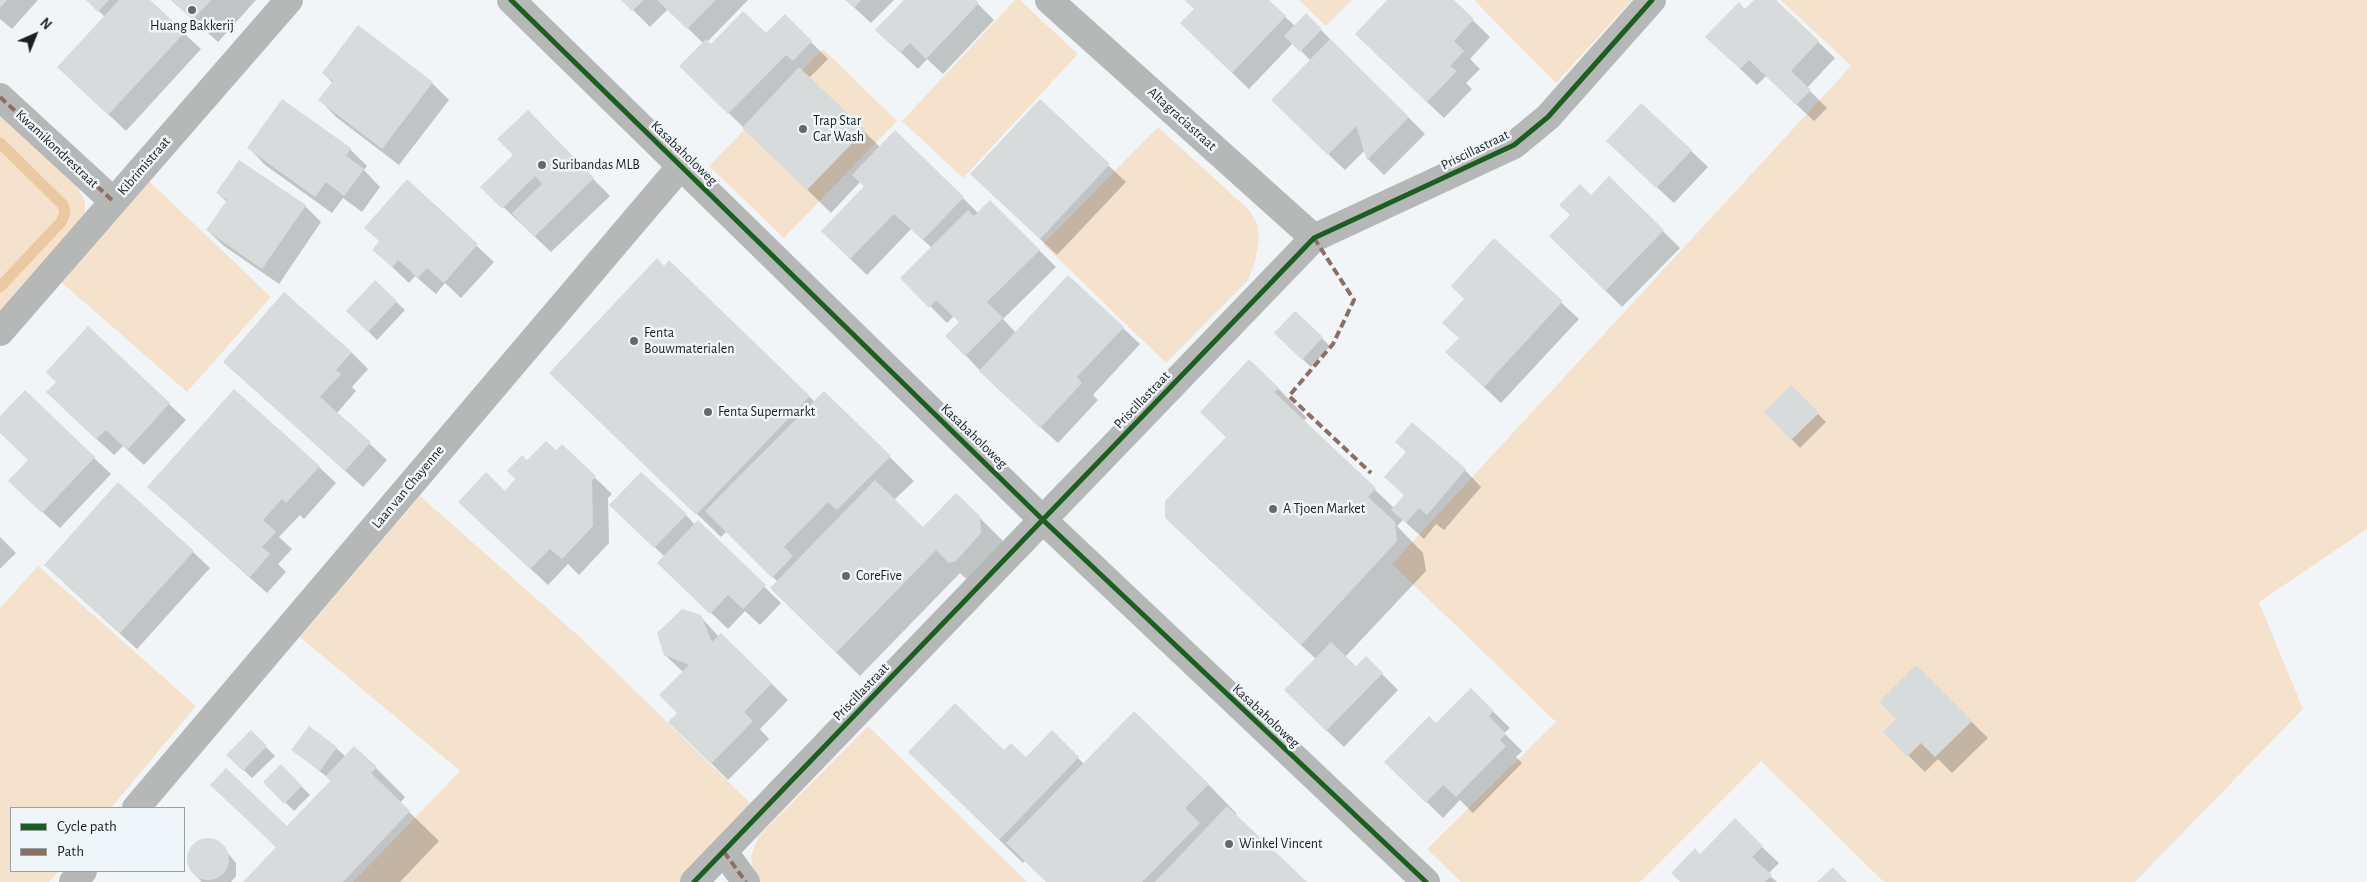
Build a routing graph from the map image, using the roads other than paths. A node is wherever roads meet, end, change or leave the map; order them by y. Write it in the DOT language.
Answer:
graph roads {
  1 [pos="289,0"];
  2 [pos="512,0"];
  3 [pos="1652,0"];
  4 [pos="1064,5"];
  5 [pos="0,96"];
  6 [pos="681,166"];
  7 [pos="114,201"];
  8 [pos="1314,238"];
  9 [pos="0,332"];
  10 [pos="1043,520"];
  11 [pos="137,807"];
  12 [pos="724,852"];
  13 [pos="82,872"];
  14 [pos="73,882"];
  15 [pos="694,882"];
  16 [pos="746,882"];
  17 [pos="1426,882"];
  1 -- 7 [label="street, Kibrimistraat"];
  2 -- 6 [label="street, Kasabaholoweg"];
  3 -- 8 [label="street, Priscillastraat"];
  4 -- 8 [label="street, Altagraciastraat"];
  5 -- 7 [label="street, Kwamikondrestraat"];
  6 -- 10 [label="street, Kasabaholoweg"];
  6 -- 11 [label="street, Laan van Chayenne"];
  7 -- 9 [label="street, Kibrimistraat"];
  8 -- 10 [label="street, Priscillastraat"];
  10 -- 12 [label="street, Priscillastraat"];
  10 -- 17 [label="street, Kasabaholoweg"];
  12 -- 15 [label="street, Priscillastraat"];
  12 -- 16 [label="street"];
  13 -- 14 [label="street"];
}
